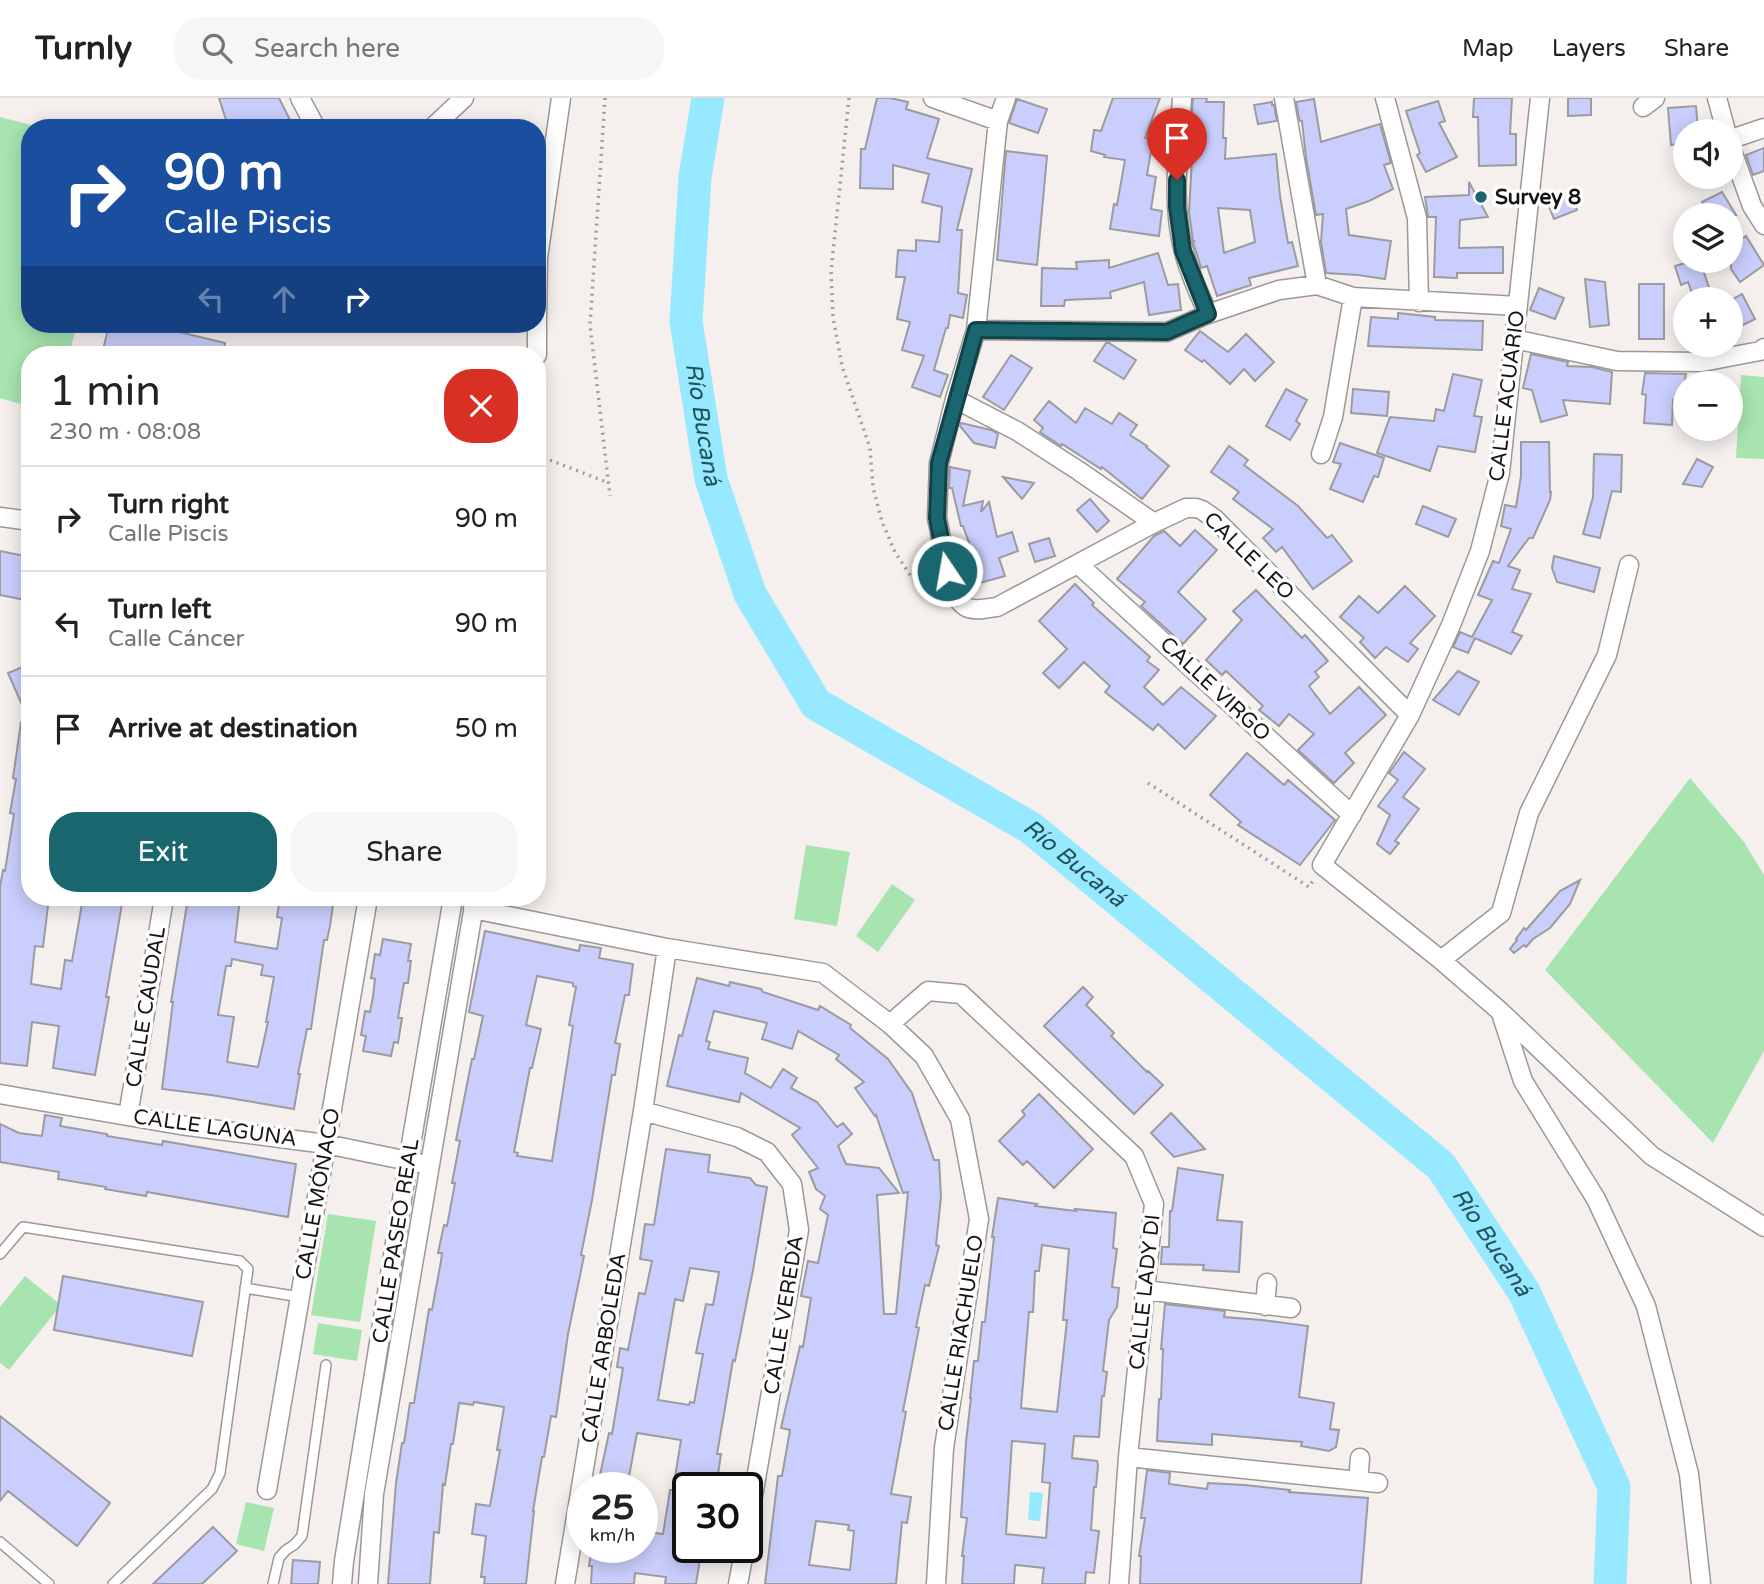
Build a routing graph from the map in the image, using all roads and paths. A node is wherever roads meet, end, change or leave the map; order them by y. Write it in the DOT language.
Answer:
graph roads {
  1 [pos="300,98"];
  2 [pos="464,98"];
  3 [pos="561,98"];
  4 [pos="605,98"];
  5 [pos="849,98"];
  6 [pos="933,98"];
  7 [pos="1006,98"];
  8 [pos="1182,98"];
  9 [pos="1284,98"];
  10 [pos="1385,98"];
  11 [pos="1539,98"];
  12 [pos="1717,98"];
  13 [pos="311,119"];
  14 [pos="442,119"];
  15 [pos="1723,119"];
  16 [pos="998,121"];
  17 [pos="1764,128"];
  18 [pos="1743,135"];
  19 [pos="1743,181"];
  20 [pos="546,202"];
  21 [pos="1764,225"];
  22 [pos="1317,285"];
  23 [pos="1353,297"];
  24 [pos="1419,302"];
  25 [pos="1518,306"];
  26 [pos="1208,314"];
  27 [pos="976,330"];
  28 [pos="1514,340"];
  29 [pos="1764,348"];
  30 [pos="956,399"];
  31 [pos="1321,454"];
  32 [pos="546,459"];
  33 [pos="608,483"];
  34 [pos="610,496"];
  35 [pos="0,517"];
  36 [pos="21,520"];
  37 [pos="1154,523"];
  38 [pos="1078,564"];
  39 [pos="1629,565"];
  40 [pos="951,587"];
  41 [pos="1410,715"];
  42 [pos="1148,783"];
  43 [pos="1352,815"];
  44 [pos="1322,865"];
  45 [pos="163,906"];
  46 [pos="367,906"];
  47 [pos="452,906"];
  48 [pos="474,906"];
  49 [pos="483,906"];
  50 [pos="667,947"];
  51 [pos="1441,960"];
  52 [pos="1501,1012"];
  53 [pos="890,1024"];
  54 [pos="0,1094"];
  55 [pos="643,1111"];
  56 [pos="128,1116"];
  57 [pos="326,1144"];
  58 [pos="408,1162"];
  59 [pos="430,1165"];
  60 [pos="1764,1227"];
  61 [pos="0,1254"];
  62 [pos="1267,1283"];
  63 [pos="245,1288"];
  64 [pos="1145,1290"];
  65 [pos="300,1297"];
  66 [pos="1265,1306"];
  67 [pos="1291,1308"];
  68 [pos="326,1365"];
  69 [pos="1128,1457"];
  70 [pos="1360,1458"];
  71 [pos="757,1472"];
  72 [pos="1358,1481"];
  73 [pos="1378,1483"];
  74 [pos="267,1490"];
  75 [pos="0,1542"];
  76 [pos="742,1563"];
  77 [pos="49,1584"];
  78 [pos="113,1584"];
  79 [pos="273,1584"];
  80 [pos="342,1584"];
  81 [pos="368,1584"];
  82 [pos="565,1584"];
  83 [pos="738,1584"];
  84 [pos="936,1584"];
  85 [pos="1119,1584"];
  86 [pos="1701,1584"];
  1 -- 13 [label="street"];
  2 -- 14 [label="street"];
  3 -- 20 [label="street"];
  4 -- 33 [label="path"];
  5 -- 40 [label="path"];
  6 -- 16 [label="street"];
  7 -- 16 [label="street"];
  8 -- 26 [label="street"];
  9 -- 22 [label="street"];
  10 -- 24 [label="street"];
  11 -- 25 [label="street, CALLE ACUARIO"];
  12 -- 15 [label="street"];
  16 -- 27 [label="street"];
  17 -- 18 [label="street"];
  19 -- 21 [label="street"];
  22 -- 23 [label="street"];
  22 -- 26 [label="street"];
  23 -- 24 [label="street"];
  23 -- 31 [label="street"];
  24 -- 25 [label="street"];
  25 -- 28 [label="street, CALLE ACUARIO"];
  26 -- 27 [label="street"];
  27 -- 30 [label="street"];
  28 -- 29 [label="street"];
  28 -- 41 [label="street, CALLE ACUARIO"];
  30 -- 37 [label="street"];
  30 -- 40 [label="street"];
  32 -- 33 [label="path"];
  33 -- 34 [label="path"];
  35 -- 36 [label="street"];
  37 -- 38 [label="street, CALLE LEO"];
  37 -- 41 [label="street, CALLE LEO"];
  38 -- 40 [label="street, CALLE LEO"];
  38 -- 43 [label="street, CALLE VIRGO"];
  39 -- 51 [label="street"];
  41 -- 43 [label="street, CALLE ACUARIO"];
  42 -- 44 [label="path"];
  43 -- 44 [label="street, CALLE ACUARIO"];
  44 -- 51 [label="street"];
  45 -- 56 [label="street, CALLE CAUDAL"];
  46 -- 57 [label="street, CALLE MÓNACO"];
  47 -- 58 [label="street, CALLE PASEO REAL"];
  48 -- 59 [label="street, CALLE PASEO REAL"];
  49 -- 50 [label="street, CALLE RIACHUELO"];
  50 -- 53 [label="street, CALLE RIACHUELO"];
  50 -- 55 [label="street, CALLE ARBOLEDA"];
  51 -- 52 [label="street"];
  52 -- 60 [label="street"];
  52 -- 86 [label="street"];
  53 -- 64 [label="street, CALLE LADY DI"];
  53 -- 84 [label="street, CALLE RIACHUELO"];
  54 -- 56 [label="street, CALLE LAGUNA"];
  55 -- 71 [label="street, CALLE VEREDA"];
  55 -- 82 [label="street, CALLE ARBOLEDA"];
  56 -- 57 [label="street, CALLE LAGUNA"];
  57 -- 58 [label="street, CALLE LAGUNA"];
  57 -- 65 [label="street, CALLE MÓNACO"];
  58 -- 59 [label="street, CALLE LAGUNA"];
  58 -- 80 [label="street, CALLE PASEO REAL"];
  59 -- 81 [label="street, CALLE PASEO REAL"];
  61 -- 63 [label="lane"];
  62 -- 66 [label="street"];
  63 -- 65 [label="lane"];
  63 -- 78 [label="lane"];
  64 -- 66 [label="street"];
  64 -- 69 [label="street, CALLE LADY DI"];
  65 -- 74 [label="street, CALLE MÓNACO"];
  66 -- 67 [label="street"];
  68 -- 79 [label="lane"];
  69 -- 72 [label="street"];
  69 -- 85 [label="street, CALLE LADY DI"];
  70 -- 72 [label="street"];
  72 -- 73 [label="street"];
  75 -- 77 [label="lane"];
  76 -- 83 [label="street"];
}
